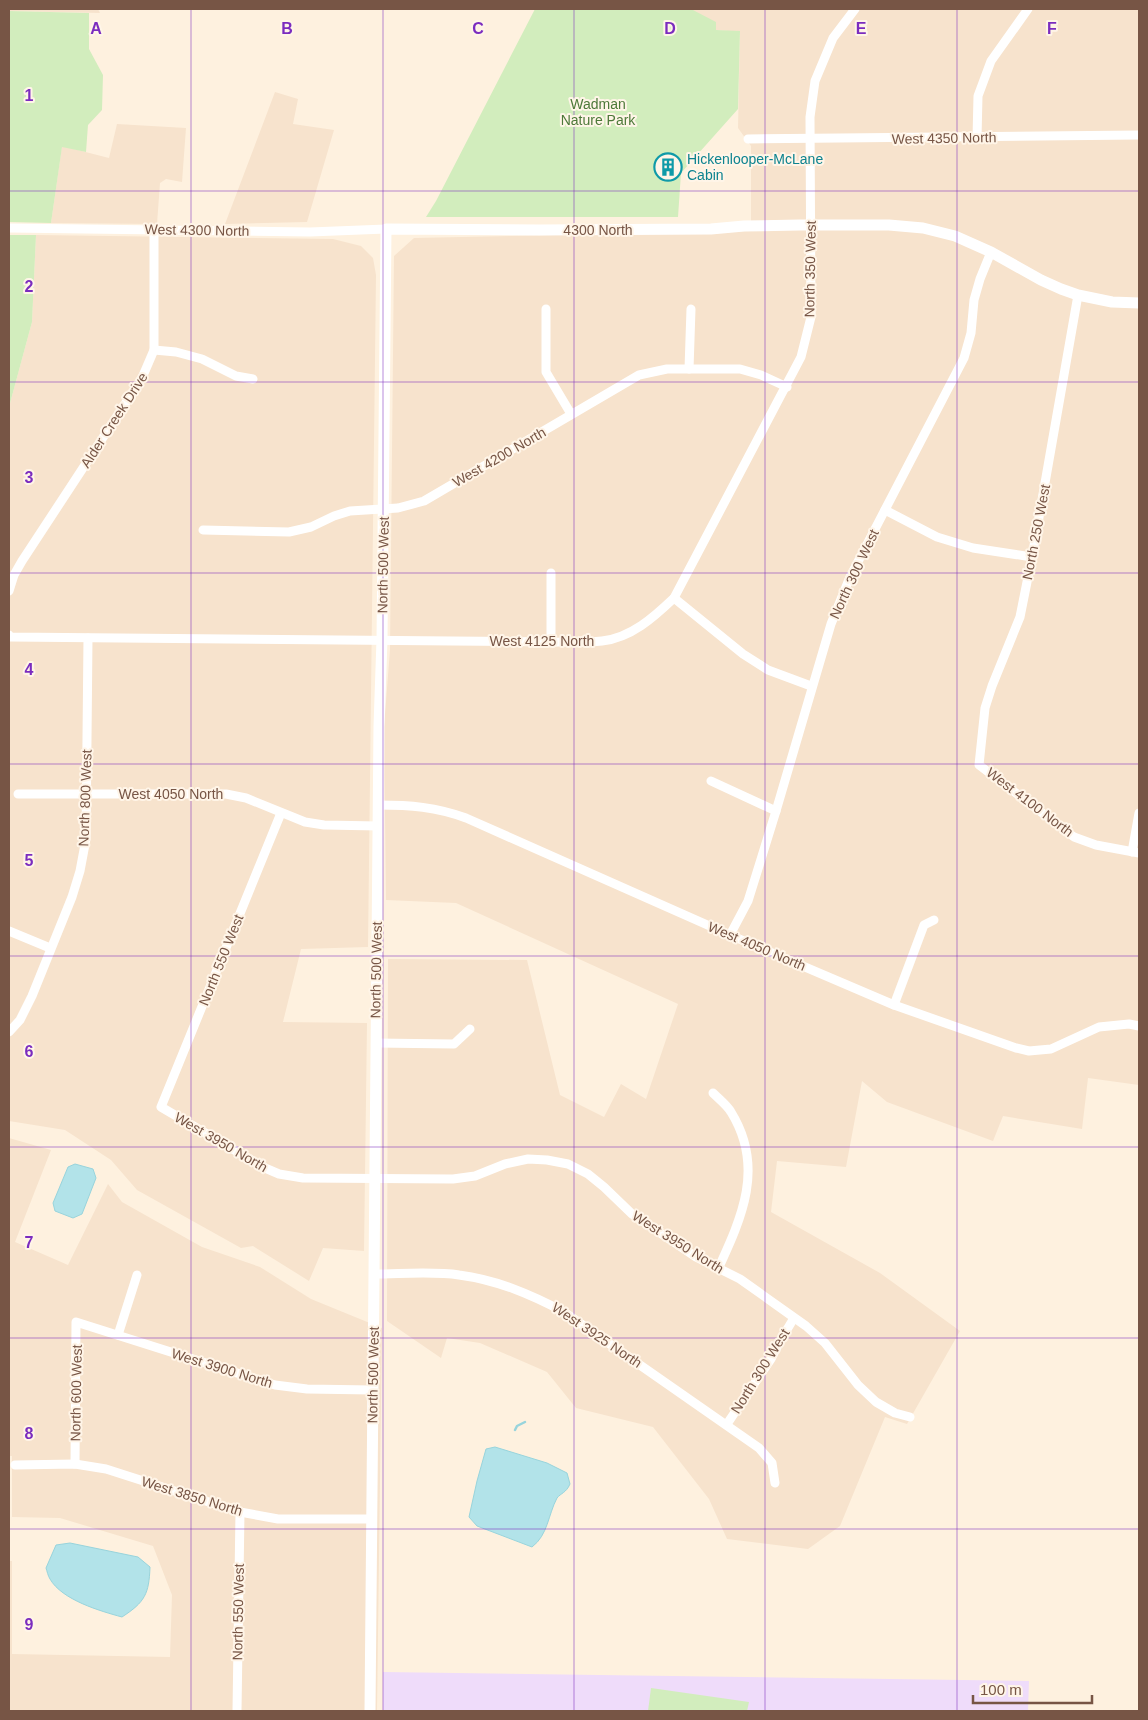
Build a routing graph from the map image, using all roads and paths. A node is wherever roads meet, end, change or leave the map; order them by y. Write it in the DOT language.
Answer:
graph roads {
  1 [pos="855,9"];
  2 [pos="1028,9"];
  3 [pos="1139,135"];
  4 [pos="977,138"];
  5 [pos="748,140"];
  6 [pos="810,140"];
  7 [pos="811,225"];
  8 [pos="9,228"];
  9 [pos="386,229"];
  10 [pos="154,230"];
  11 [pos="991,252"];
  12 [pos="1078,295"];
  13 [pos="1139,303"];
  14 [pos="546,309"];
  15 [pos="691,309"];
  16 [pos="154,350"];
  17 [pos="689,369"];
  18 [pos="253,379"];
  19 [pos="787,387"];
  20 [pos="571,414"];
  21 [pos="384,510"];
  22 [pos="886,510"];
  23 [pos="203,530"];
  24 [pos="1032,557"];
  25 [pos="551,573"];
  26 [pos="9,591"];
  27 [pos="674,598"];
  28 [pos="9,635"];
  29 [pos="88,638"];
  30 [pos="382,640"];
  31 [pos="551,642"];
  32 [pos="811,686"];
  33 [pos="979,764"];
  34 [pos="711,781"];
  35 [pos="18,794"];
  36 [pos="86,794"];
  37 [pos="378,805"];
  38 [pos="776,811"];
  39 [pos="281,813"];
  40 [pos="1139,813"];
  41 [pos="378,826"];
  42 [pos="1136,852"];
  43 [pos="934,920"];
  44 [pos="9,931"];
  45 [pos="730,935"];
  46 [pos="50,948"];
  47 [pos="894,1005"];
  48 [pos="1139,1026"];
  49 [pos="470,1029"];
  50 [pos="9,1032"];
  51 [pos="376,1043"];
  52 [pos="713,1093"];
  53 [pos="161,1107"];
  54 [pos="374,1180"];
  55 [pos="718,1269"];
  56 [pos="374,1274"];
  57 [pos="137,1275"];
  58 [pos="794,1318"];
  59 [pos="76,1322"];
  60 [pos="118,1335"];
  61 [pos="372,1390"];
  62 [pos="910,1417"];
  63 [pos="727,1424"];
  64 [pos="75,1464"];
  65 [pos="15,1465"];
  66 [pos="774,1484"];
  67 [pos="240,1512"];
  68 [pos="371,1518"];
  69 [pos="236,1711"];
  70 [pos="370,1711"];
  1 -- 6 [label="street, North 350 West"];
  2 -- 4 [label="street"];
  3 -- 4 [label="street, West 4350 North"];
  4 -- 6 [label="street, West 4350 North"];
  5 -- 6 [label="street, West 4350 North"];
  6 -- 7 [label="street, North 350 West"];
  7 -- 9 [label="street, 4300 North"];
  7 -- 11 [label="street, 4300 North"];
  7 -- 19 [label="street, North 350 West"];
  8 -- 10 [label="street, West 4300 North"];
  9 -- 10 [label="street, West 4300 North"];
  9 -- 21 [label="street, North 500 West"];
  10 -- 16 [label="street, Alder Creek Drive"];
  11 -- 12 [label="street, 4300 North"];
  11 -- 22 [label="street, North 300 West"];
  12 -- 13 [label="street, 4300 North"];
  12 -- 24 [label="street, North 250 West"];
  14 -- 20 [label="street"];
  15 -- 17 [label="street"];
  16 -- 18 [label="street"];
  16 -- 26 [label="street, Alder Creek Drive"];
  17 -- 19 [label="street, West 4200 North"];
  17 -- 20 [label="street, West 4200 North"];
  19 -- 27 [label="street, North 350 West"];
  20 -- 21 [label="street, West 4200 North"];
  21 -- 23 [label="street, West 4200 North"];
  21 -- 30 [label="street, North 500 West"];
  22 -- 24 [label="street"];
  22 -- 32 [label="street, North 300 West"];
  24 -- 33 [label="street, North 250 West"];
  25 -- 31 [label="street"];
  27 -- 31 [label="street, West 4125 North"];
  27 -- 32 [label="street"];
  28 -- 29 [label="street"];
  29 -- 30 [label="street"];
  29 -- 36 [label="street, North 800 West"];
  30 -- 31 [label="street, West 4125 North"];
  30 -- 37 [label="street, North 500 West"];
  32 -- 38 [label="street, North 300 West"];
  33 -- 42 [label="street, West 4100 North"];
  34 -- 38 [label="street"];
  35 -- 36 [label="street, West 4050 North"];
  36 -- 39 [label="street, West 4050 North"];
  36 -- 46 [label="street, North 800 West"];
  37 -- 41 [label="street, North 500 West"];
  37 -- 45 [label="street, West 4050 North"];
  38 -- 45 [label="street, North 300 West"];
  39 -- 41 [label="street, West 4050 North"];
  39 -- 53 [label="street, North 550 West"];
  40 -- 42 [label="street"];
  41 -- 51 [label="street, North 500 West"];
  43 -- 47 [label="street"];
  44 -- 46 [label="street"];
  45 -- 47 [label="street, West 4050 North"];
  46 -- 50 [label="street, North 800 West"];
  47 -- 48 [label="street, West 4050 North"];
  49 -- 51 [label="street"];
  51 -- 54 [label="street, North 500 West"];
  52 -- 55 [label="street"];
  53 -- 54 [label="street, West 3950 North"];
  54 -- 55 [label="street, West 3950 North"];
  54 -- 56 [label="street, North 500 West"];
  55 -- 58 [label="street, West 3950 North"];
  56 -- 61 [label="street, North 500 West"];
  56 -- 63 [label="street, West 3925 North"];
  57 -- 60 [label="street"];
  58 -- 62 [label="street, West 3950 North"];
  58 -- 63 [label="street, North 300 West"];
  59 -- 60 [label="street, West 3900 North"];
  59 -- 64 [label="street, North 600 West"];
  60 -- 61 [label="street, West 3900 North"];
  61 -- 68 [label="street, North 500 West"];
  63 -- 66 [label="street, West 3925 North"];
  64 -- 65 [label="street, West 3850 North"];
  64 -- 67 [label="street, West 3850 North"];
  67 -- 68 [label="street, West 3850 North"];
  67 -- 69 [label="street, North 550 West"];
  68 -- 70 [label="street, North 500 West"];
}
